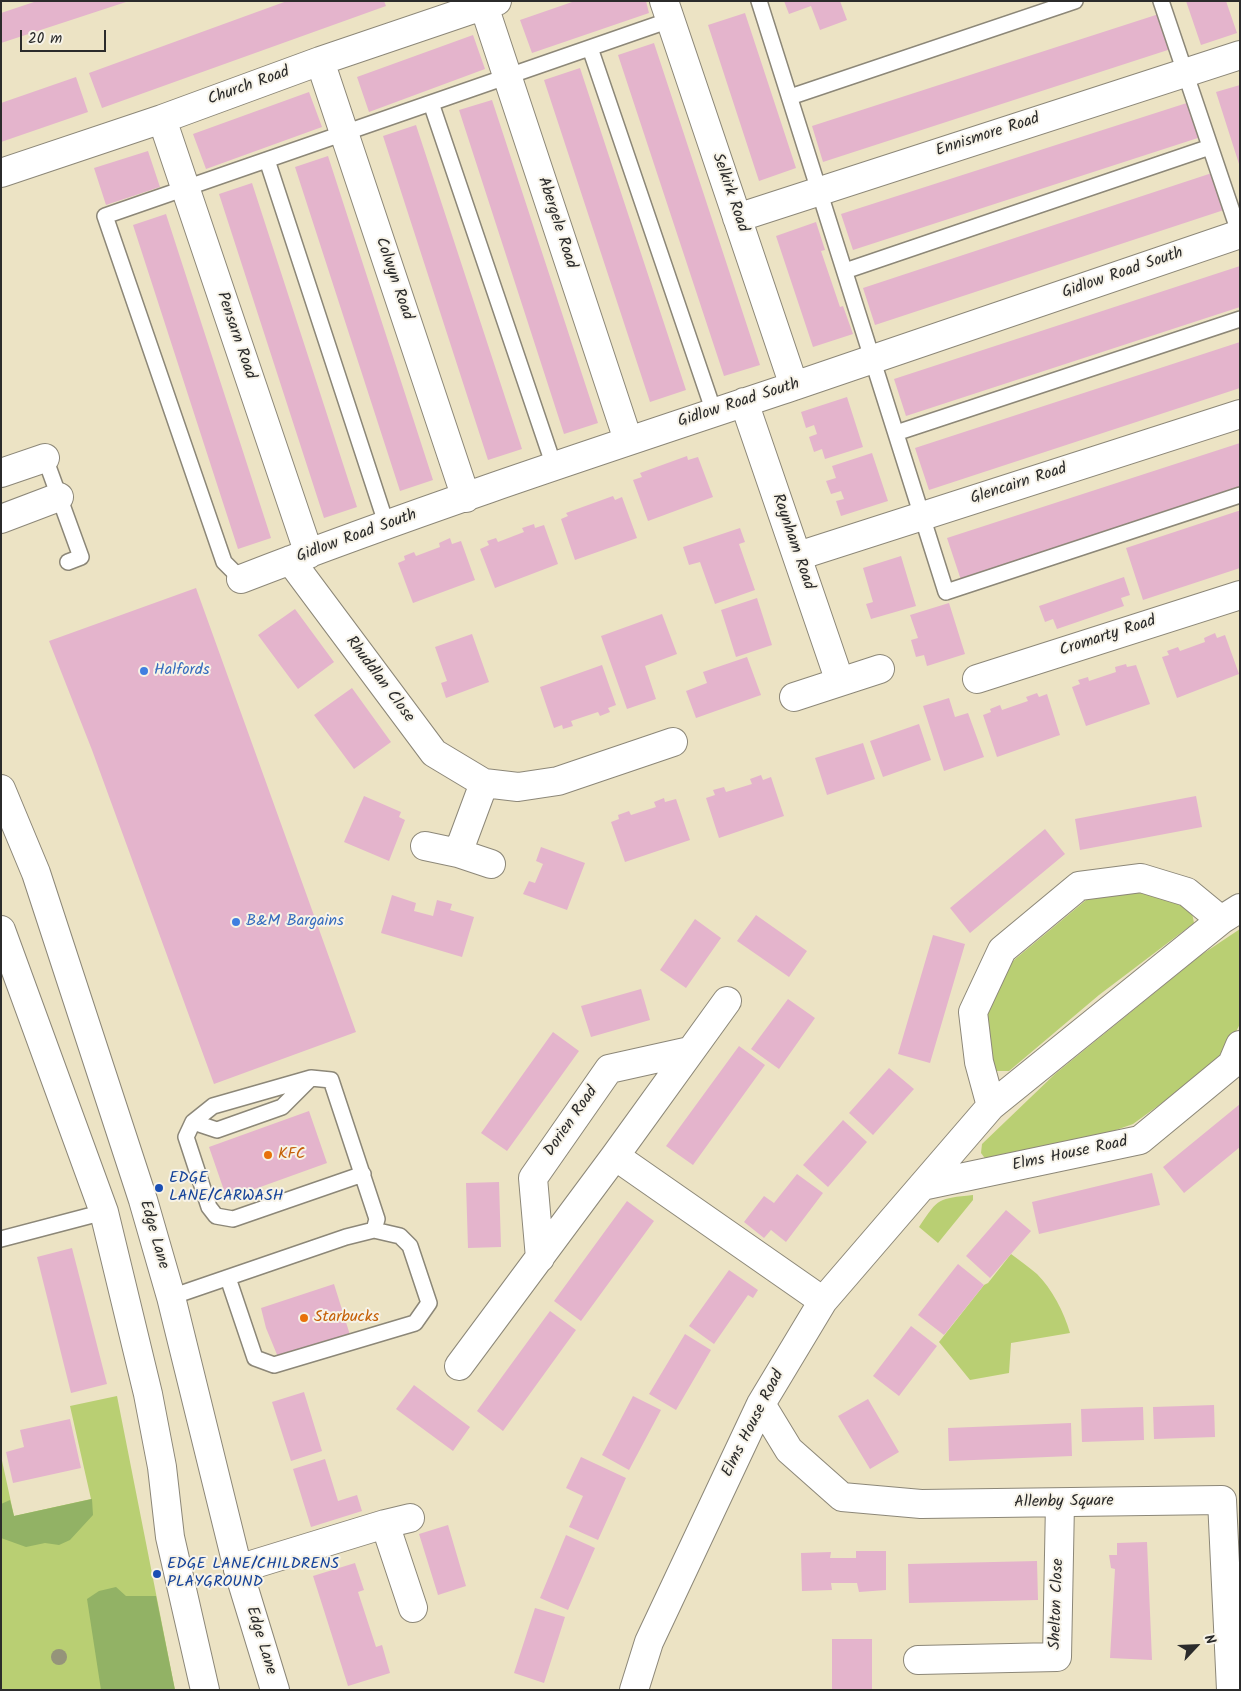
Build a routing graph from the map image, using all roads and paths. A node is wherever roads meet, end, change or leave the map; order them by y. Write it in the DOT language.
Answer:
graph roads {
  1 [pos="759,1"];
  2 [pos="1075,1"];
  3 [pos="1161,1"];
  4 [pos="490,4"];
  5 [pos="667,11"];
  6 [pos="590,48"];
  7 [pos="1240,55"];
  8 [pos="320,62"];
  9 [pos="1185,73"];
  10 [pos="507,77"];
  11 [pos="790,97"];
  12 [pos="431,103"];
  13 [pos="162,119"];
  14 [pos="344,133"];
  15 [pos="1210,146"];
  16 [pos="267,160"];
  17 [pos="1,173"];
  18 [pos="185,189"];
  19 [pos="819,190"];
  20 [pos="737,218"];
  21 [pos="1240,234"];
  22 [pos="844,271"];
  23 [pos="1240,319"];
  24 [pos="873,359"];
  25 [pos="794,386"];
  26 [pos="744,402"];
  27 [pos="714,412"];
  28 [pos="1240,414"];
  29 [pos="896,433"];
  30 [pos="628,440"];
  31 [pos="45,458"];
  32 [pos="554,466"];
  33 [pos="1,473"];
  34 [pos="1240,495"];
  35 [pos="59,497"];
  36 [pos="466,498"];
  37 [pos="922,516"];
  38 [pos="1,519"];
  39 [pos="387,526"];
  40 [pos="798,556"];
  41 [pos="300,557"];
  42 [pos="68,562"];
  43 [pos="241,580"];
  44 [pos="1240,595"];
  45 [pos="880,669"];
  46 [pos="977,679"];
  47 [pos="840,682"];
  48 [pos="794,697"];
  49 [pos="672,742"];
  50 [pos="484,783"];
  51 [pos="1,789"];
  52 [pos="425,846"];
  53 [pos="458,853"];
  54 [pos="491,864"];
  55 [pos="1230,914"];
  56 [pos="1,930"];
  57 [pos="727,1001"];
  58 [pos="1240,1045"];
  59 [pos="690,1051"];
  60 [pos="101,1074"];
  61 [pos="311,1078"];
  62 [pos="991,1106"];
  63 [pos="193,1122"];
  64 [pos="616,1156"];
  65 [pos="363,1174"];
  66 [pos="922,1186"];
  67 [pos="104,1212"];
  68 [pos="374,1230"];
  69 [pos="1,1239"];
  70 [pos="540,1258"];
  71 [pos="228,1278"];
  72 [pos="171,1296"];
  73 [pos="823,1300"];
  74 [pos="459,1366"];
  75 [pos="761,1404"];
  76 [pos="1060,1503"];
  77 [pos="238,1569"];
  78 [pos="413,1608"];
  79 [pos="1234,1634"];
  80 [pos="918,1660"];
  81 [pos="205,1690"];
  82 [pos="275,1690"];
  83 [pos="634,1690"];
  84 [pos="1231,1690"];
  1 -- 11 [label="lane"];
  2 -- 11 [label="lane"];
  3 -- 9 [label="lane"];
  4 -- 8 [label="main road, Church Road"];
  4 -- 10 [label="main road, Abergele Road"];
  5 -- 6 [label="lane"];
  5 -- 20 [label="main road, Selkirk Road"];
  6 -- 10 [label="lane"];
  6 -- 27 [label="lane"];
  7 -- 9 [label="main road, Ennismore Road"];
  8 -- 13 [label="main road, Church Road"];
  8 -- 14 [label="main road, Colwyn Road"];
  9 -- 15 [label="lane"];
  9 -- 19 [label="main road, Ennismore Road"];
  10 -- 12 [label="lane"];
  10 -- 30 [label="main road, Abergele Road"];
  11 -- 19 [label="lane"];
  12 -- 14 [label="lane"];
  12 -- 32 [label="lane"];
  13 -- 17 [label="main road, Church Road"];
  13 -- 18 [label="main road, Pensarn Road"];
  14 -- 16 [label="lane"];
  14 -- 36 [label="main road, Colwyn Road"];
  15 -- 21 [label="lane"];
  15 -- 22 [label="lane"];
  16 -- 18 [label="lane"];
  16 -- 39 [label="lane"];
  18 -- 41 [label="main road, Pensarn Road"];
  18 -- 43 [label="lane"];
  19 -- 20 [label="main road, Ennismore Road"];
  19 -- 22 [label="lane"];
  20 -- 25 [label="main road, Selkirk Road"];
  21 -- 24 [label="main road, Gidlow Road South"];
  22 -- 24 [label="lane"];
  23 -- 29 [label="lane"];
  24 -- 25 [label="main road, Gidlow Road South"];
  24 -- 29 [label="lane"];
  25 -- 26 [label="main road, Gidlow Road South"];
  26 -- 27 [label="main road, Gidlow Road South"];
  26 -- 40 [label="main road, Raynham Road"];
  27 -- 30 [label="main road, Gidlow Road South"];
  28 -- 37 [label="main road, Glencairn Road"];
  29 -- 37 [label="lane"];
  30 -- 32 [label="main road, Gidlow Road South"];
  31 -- 33 [label="main road"];
  31 -- 35 [label="lane"];
  32 -- 36 [label="main road, Gidlow Road South"];
  34 -- 37 [label="lane"];
  35 -- 38 [label="main road"];
  35 -- 42 [label="lane"];
  36 -- 39 [label="main road, Gidlow Road South"];
  37 -- 40 [label="main road, Glencairn Road"];
  39 -- 41 [label="main road, Gidlow Road South"];
  40 -- 47 [label="main road, Raynham Road"];
  41 -- 43 [label="main road, Gidlow Road South"];
  41 -- 50 [label="main road, Rhuddlan Close"];
  44 -- 46 [label="main road, Cromarty Road"];
  45 -- 47 [label="main road"];
  47 -- 48 [label="main road"];
  49 -- 50 [label="main road, Rhuddlan Close"];
  50 -- 53 [label="main road"];
  51 -- 60 [label="main road, Edge Lane"];
  52 -- 53 [label="main road"];
  53 -- 54 [label="main road"];
  55 -- 62 [label="main road, Elms House Road"];
  55 -- 62 [label="main road, Elms House Road"];
  56 -- 67 [label="main road"];
  57 -- 59 [label="main road"];
  58 -- 66 [label="main road, Elms House Road"];
  59 -- 64 [label="main road"];
  59 -- 70 [label="main road, Dorien Road"];
  60 -- 67 [label="main road"];
  60 -- 72 [label="main road, Edge Lane"];
  61 -- 63 [label="lane"];
  61 -- 63 [label="lane"];
  61 -- 65 [label="lane"];
  62 -- 66 [label="main road, Elms House Road"];
  63 -- 65 [label="lane"];
  64 -- 70 [label="main road"];
  64 -- 73 [label="main road"];
  65 -- 68 [label="lane"];
  66 -- 73 [label="main road, Elms House Road"];
  67 -- 69 [label="lane"];
  67 -- 81 [label="main road"];
  68 -- 71 [label="lane"];
  68 -- 71 [label="lane"];
  70 -- 74 [label="main road"];
  71 -- 72 [label="lane"];
  72 -- 77 [label="main road, Edge Lane"];
  73 -- 75 [label="main road, Elms House Road"];
  75 -- 76 [label="main road, Allenby Square"];
  75 -- 83 [label="main road, Elms House Road"];
  76 -- 79 [label="main road, Allenby Square"];
  76 -- 80 [label="main road, Shelton Close"];
  77 -- 78 [label="main road"];
  77 -- 82 [label="main road, Edge Lane"];
  79 -- 84 [label="main road, Allenby Square"];
}
